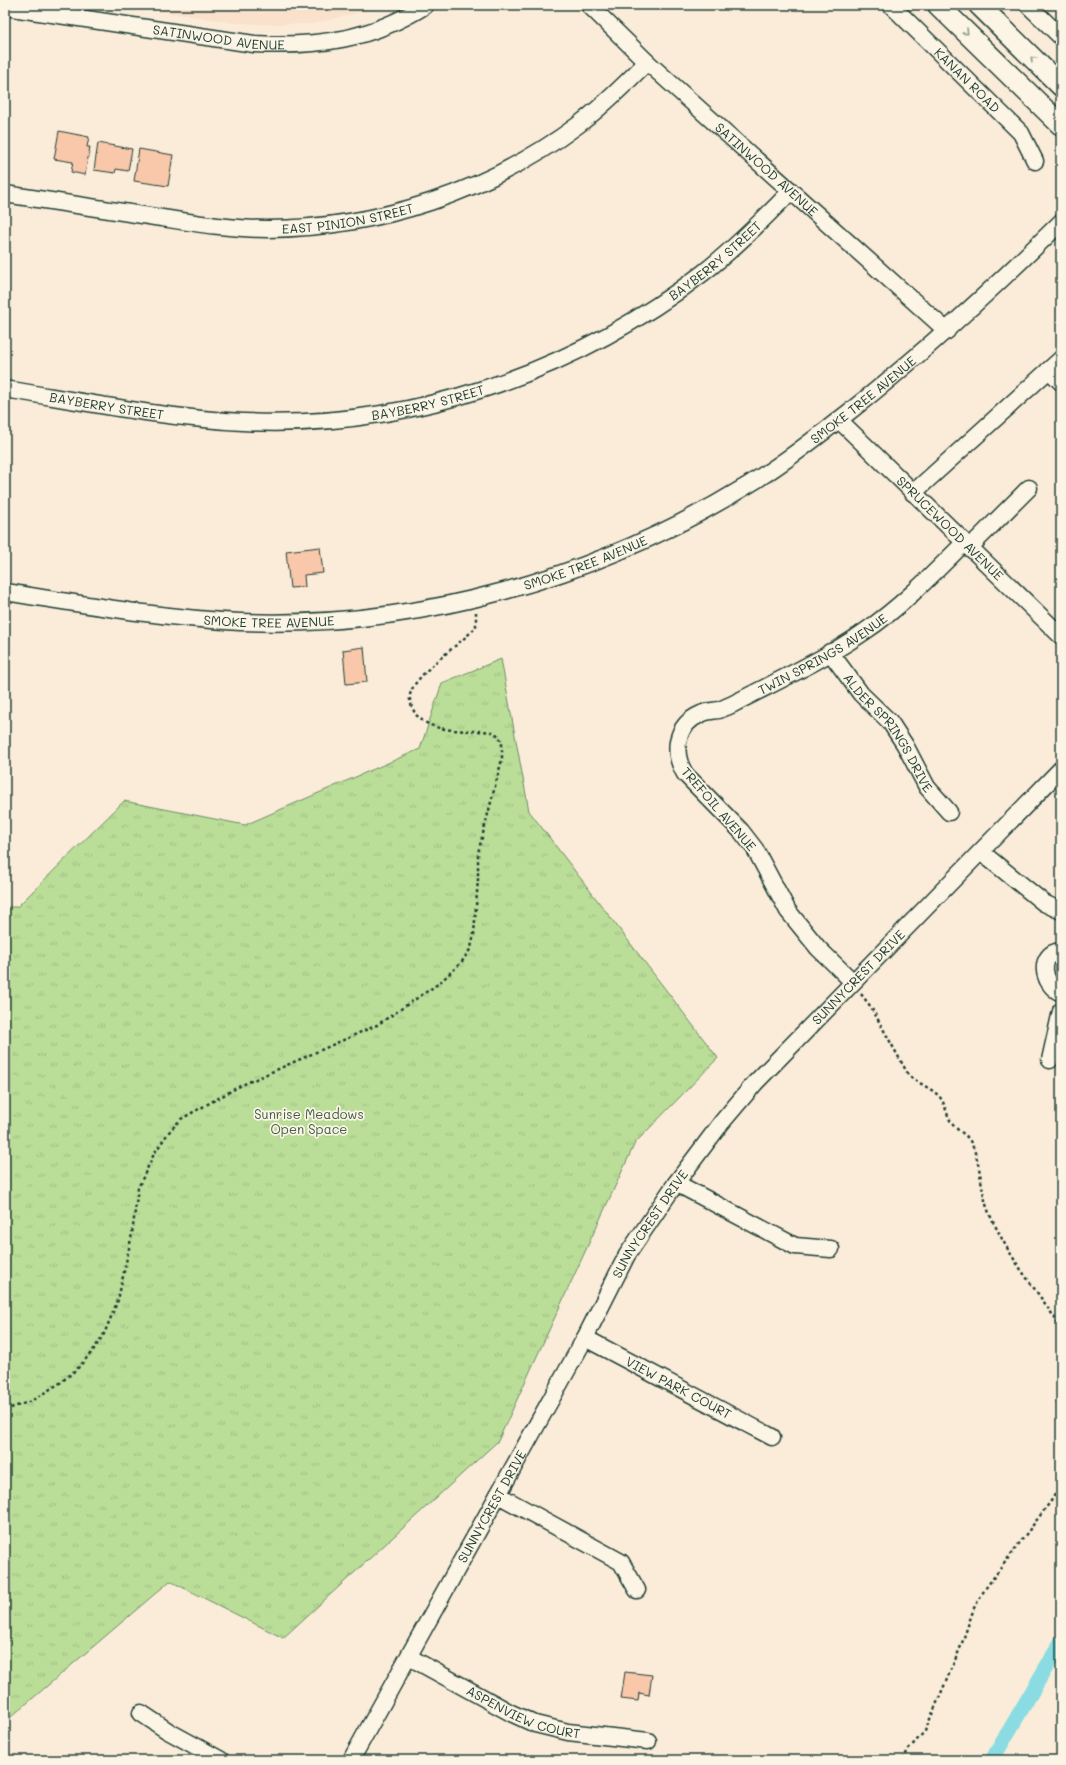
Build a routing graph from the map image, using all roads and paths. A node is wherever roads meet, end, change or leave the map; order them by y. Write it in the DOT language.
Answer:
graph roads {
  1 [pos="426,5"];
  2 [pos="589,5"];
  3 [pos="891,5"];
  4 [pos="938,5"];
  5 [pos="979,5"];
  6 [pos="1028,5"];
  7 [pos="5,7"];
  8 [pos="1061,37"];
  9 [pos="647,62"];
  10 [pos="1061,86"];
  11 [pos="1061,125"];
  12 [pos="1035,161"];
  13 [pos="791,191"];
  14 [pos="5,194"];
  15 [pos="1061,222"];
  16 [pos="947,331"];
  17 [pos="1061,359"];
  18 [pos="1049,370"];
  19 [pos="1061,382"];
  20 [pos="5,390"];
  21 [pos="839,420"];
  22 [pos="1028,488"];
  23 [pos="913,493"];
  24 [pos="966,546"];
  25 [pos="5,592"];
  26 [pos="473,598"];
  27 [pos="1061,636"];
  28 [pos="830,652"];
  29 [pos="677,748"];
  30 [pos="1061,769"];
  31 [pos="949,812"];
  32 [pos="981,852"];
  33 [pos="1061,911"];
  34 [pos="1061,951"];
  35 [pos="853,982"];
  36 [pos="1061,993"];
  37 [pos="1061,1011"];
  38 [pos="1050,1060"];
  39 [pos="676,1183"];
  40 [pos="831,1249"];
  41 [pos="1061,1328"];
  42 [pos="585,1338"];
  43 [pos="1061,1384"];
  44 [pos="5,1410"];
  45 [pos="1061,1429"];
  46 [pos="772,1436"];
  47 [pos="1061,1480"];
  48 [pos="498,1495"];
  49 [pos="637,1590"];
  50 [pos="408,1657"];
  51 [pos="141,1713"];
  52 [pos="648,1741"];
  53 [pos="221,1760"];
  54 [pos="351,1760"];
  55 [pos="903,1760"];
  1 -- 7 [label="street, SATINWOOD AVENUE"];
  2 -- 9 [label="street, SATINWOOD AVENUE"];
  3 -- 12 [label="street, KANAN ROAD"];
  4 -- 11 [label="main road, one-way"];
  10 -- 5 [label="main road, one-way"];
  6 -- 8 [label="street"];
  9 -- 13 [label="street, SATINWOOD AVENUE"];
  9 -- 14 [label="street, EAST PINION STREET"];
  13 -- 16 [label="street, SATINWOOD AVENUE"];
  13 -- 20 [label="street, BAYBERRY STREET"];
  15 -- 16 [label="street, SMOKE TREE AVENUE"];
  16 -- 21 [label="street, SMOKE TREE AVENUE"];
  17 -- 18 [label="street"];
  18 -- 19 [label="street"];
  18 -- 23 [label="street"];
  21 -- 23 [label="street, SPRUCEWOOD AVENUE"];
  21 -- 26 [label="street, SMOKE TREE AVENUE"];
  22 -- 24 [label="street, TWIN SPRINGS AVENUE"];
  23 -- 24 [label="street, SPRUCEWOOD AVENUE"];
  24 -- 27 [label="street, SPRUCEWOOD AVENUE"];
  24 -- 28 [label="street, TWIN SPRINGS AVENUE"];
  25 -- 26 [label="street, SMOKE TREE AVENUE"];
  26 -- 44 [label="path"];
  28 -- 29 [label="street, TWIN SPRINGS AVENUE"];
  28 -- 31 [label="street, ALDER SPRINGS DRIVE"];
  29 -- 35 [label="street, TREFOIL AVENUE"];
  30 -- 32 [label="street, SUNNYCREST DRIVE"];
  32 -- 33 [label="street"];
  32 -- 35 [label="street, SUNNYCREST DRIVE"];
  34 -- 36 [label="street"];
  35 -- 39 [label="street, SUNNYCREST DRIVE"];
  35 -- 41 [label="path"];
  37 -- 38 [label="street"];
  39 -- 40 [label="street"];
  39 -- 42 [label="street, SUNNYCREST DRIVE"];
  42 -- 46 [label="street, VIEW PARK COURT"];
  42 -- 48 [label="street, SUNNYCREST DRIVE"];
  43 -- 45 [label="path"];
  47 -- 55 [label="path"];
  48 -- 49 [label="street"];
  48 -- 50 [label="street, SUNNYCREST DRIVE"];
  50 -- 52 [label="street, ASPENVIEW COURT"];
  50 -- 54 [label="street, SUNNYCREST DRIVE"];
  51 -- 53 [label="street"];
}
